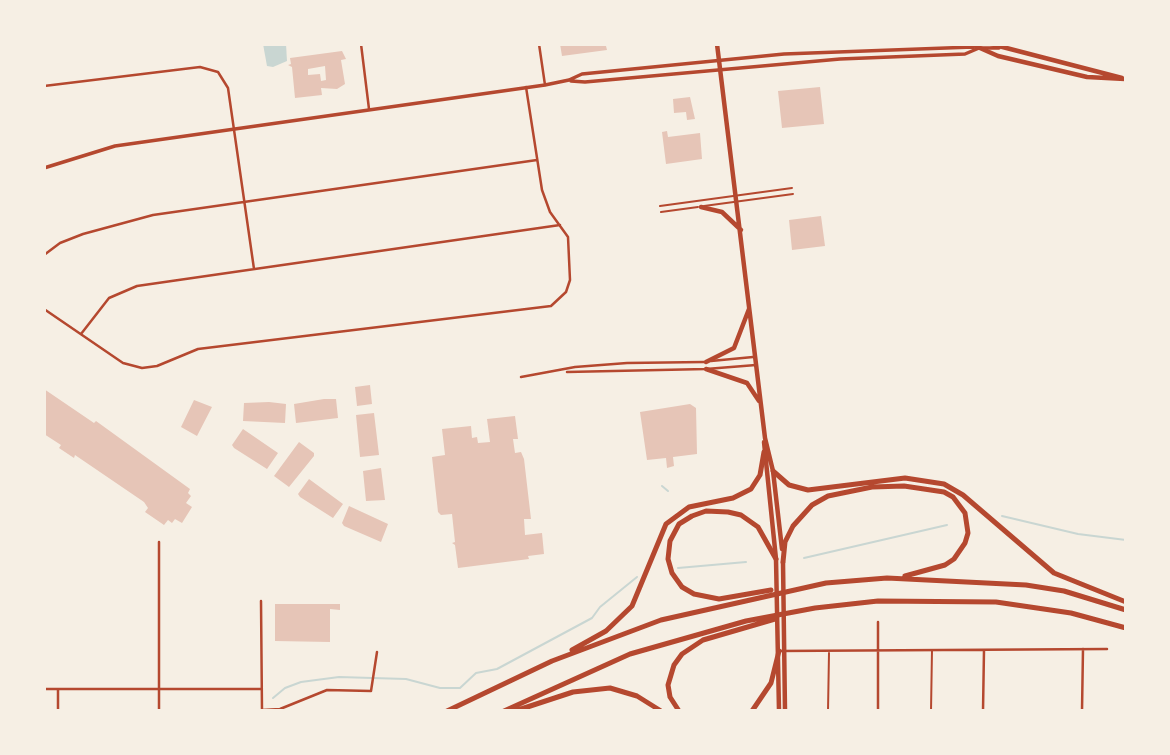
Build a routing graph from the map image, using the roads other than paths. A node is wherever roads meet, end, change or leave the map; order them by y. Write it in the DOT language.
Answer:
graph roads {
  1 [pos="361,44"];
  2 [pos="539,44"];
  3 [pos="717,44"];
  4 [pos="971,44"];
  5 [pos="991,44"];
  6 [pos="943,45"];
  7 [pos="979,48"];
  8 [pos="999,48"];
  9 [pos="719,59"];
  10 [pos="720,68"];
  11 [pos="1125,79"];
  12 [pos="569,80"];
  13 [pos="545,85"];
  14 [pos="44,86"];
  15 [pos="526,87"];
  16 [pos="369,109"];
  17 [pos="234,128"];
  18 [pos="537,160"];
  19 [pos="44,169"];
  20 [pos="792,188"];
  21 [pos="793,194"];
  22 [pos="737,198"];
  23 [pos="244,202"];
  24 [pos="660,206"];
  25 [pos="701,207"];
  26 [pos="661,212"];
  27 [pos="560,225"];
  28 [pos="741,230"];
  29 [pos="44,255"];
  30 [pos="254,269"];
  31 [pos="750,305"];
  32 [pos="44,309"];
  33 [pos="81,334"];
  34 [pos="756,356"];
  35 [pos="706,362"];
  36 [pos="757,365"];
  37 [pos="706,369"];
  38 [pos="564,371"];
  39 [pos="521,377"];
  40 [pos="761,405"];
  41 [pos="765,438"];
  42 [pos="765,457"];
  43 [pos="763,467"];
  44 [pos="773,469"];
  45 [pos="159,541"];
  46 [pos="776,559"];
  47 [pos="783,562"];
  48 [pos="887,579"];
  49 [pos="798,587"];
  50 [pos="261,601"];
  51 [pos="1126,602"];
  52 [pos="815,608"];
  53 [pos="1126,610"];
  54 [pos="877,622"];
  55 [pos="1126,628"];
  56 [pos="783,633"];
  57 [pos="878,649"];
  58 [pos="1083,649"];
  59 [pos="1107,649"];
  60 [pos="782,650"];
  61 [pos="829,650"];
  62 [pos="932,650"];
  63 [pos="984,650"];
  64 [pos="377,652"];
  65 [pos="552,660"];
  66 [pos="44,689"];
  67 [pos="58,689"];
  68 [pos="159,689"];
  69 [pos="261,689"];
  70 [pos="58,711"];
  71 [pos="159,711"];
  72 [pos="262,711"];
  73 [pos="447,711"];
  74 [pos="505,711"];
  75 [pos="515,711"];
  76 [pos="661,711"];
  77 [pos="679,711"];
  78 [pos="752,711"];
  79 [pos="779,711"];
  80 [pos="785,711"];
  81 [pos="828,711"];
  82 [pos="878,711"];
  83 [pos="931,711"];
  84 [pos="983,711"];
  85 [pos="1082,711"];
  1 -- 16 [label="street"];
  2 -- 13 [label="street"];
  3 -- 9 [label="main road"];
  4 -- 7 [label="main road"];
  5 -- 8 [label="main road"];
  6 -- 7 [label="street"];
  6 -- 9 [label="street"];
  7 -- 8 [label="street"];
  7 -- 10 [label="street"];
  7 -- 11 [label="main road"];
  8 -- 11 [label="main road"];
  9 -- 10 [label="main road"];
  9 -- 12 [label="street"];
  10 -- 12 [label="street"];
  10 -- 22 [label="main road"];
  12 -- 13 [label="street"];
  13 -- 15 [label="street"];
  14 -- 17 [label="street"];
  15 -- 16 [label="street"];
  15 -- 18 [label="street"];
  16 -- 17 [label="street"];
  17 -- 19 [label="street"];
  17 -- 23 [label="street"];
  18 -- 23 [label="street"];
  18 -- 27 [label="street"];
  20 -- 22 [label="lane"];
  21 -- 22 [label="lane"];
  22 -- 24 [label="lane"];
  22 -- 25 [label="lane"];
  22 -- 28 [label="main road"];
  23 -- 29 [label="street"];
  23 -- 30 [label="street"];
  25 -- 26 [label="lane"];
  25 -- 28 [label="main road"];
  27 -- 30 [label="street"];
  27 -- 33 [label="street"];
  28 -- 31 [label="main road"];
  30 -- 33 [label="street"];
  31 -- 34 [label="main road"];
  31 -- 35 [label="main road"];
  32 -- 33 [label="street"];
  34 -- 35 [label="street"];
  34 -- 36 [label="main road"];
  35 -- 38 [label="street"];
  36 -- 37 [label="street"];
  36 -- 40 [label="main road"];
  37 -- 38 [label="street"];
  37 -- 40 [label="main road"];
  38 -- 39 [label="street"];
  40 -- 41 [label="main road"];
  41 -- 42 [label="main road"];
  41 -- 42 [label="main road"];
  42 -- 43 [label="highway"];
  42 -- 44 [label="main road"];
  43 -- 46 [label="main road"];
  43 -- 65 [label="highway"];
  44 -- 47 [label="main road"];
  44 -- 51 [label="highway"];
  45 -- 68 [label="street"];
  46 -- 49 [label="highway"];
  46 -- 56 [label="main road"];
  47 -- 48 [label="highway"];
  47 -- 56 [label="main road"];
  48 -- 49 [label="highway"];
  48 -- 53 [label="highway"];
  49 -- 65 [label="highway"];
  50 -- 69 [label="street"];
  52 -- 55 [label="highway"];
  52 -- 74 [label="highway"];
  52 -- 77 [label="highway"];
  54 -- 57 [label="street"];
  56 -- 60 [label="main road"];
  57 -- 61 [label="street"];
  57 -- 62 [label="street"];
  57 -- 82 [label="street"];
  58 -- 59 [label="street"];
  58 -- 63 [label="street"];
  58 -- 85 [label="street"];
  60 -- 61 [label="street"];
  60 -- 78 [label="highway"];
  60 -- 79 [label="main road"];
  60 -- 80 [label="main road"];
  61 -- 81 [label="lane"];
  62 -- 63 [label="street"];
  62 -- 83 [label="lane"];
  63 -- 84 [label="street"];
  64 -- 72 [label="street"];
  65 -- 73 [label="highway"];
  66 -- 67 [label="street"];
  67 -- 68 [label="street"];
  67 -- 70 [label="street"];
  68 -- 69 [label="street"];
  68 -- 71 [label="street"];
  69 -- 72 [label="street"];
  75 -- 76 [label="highway"];
}
